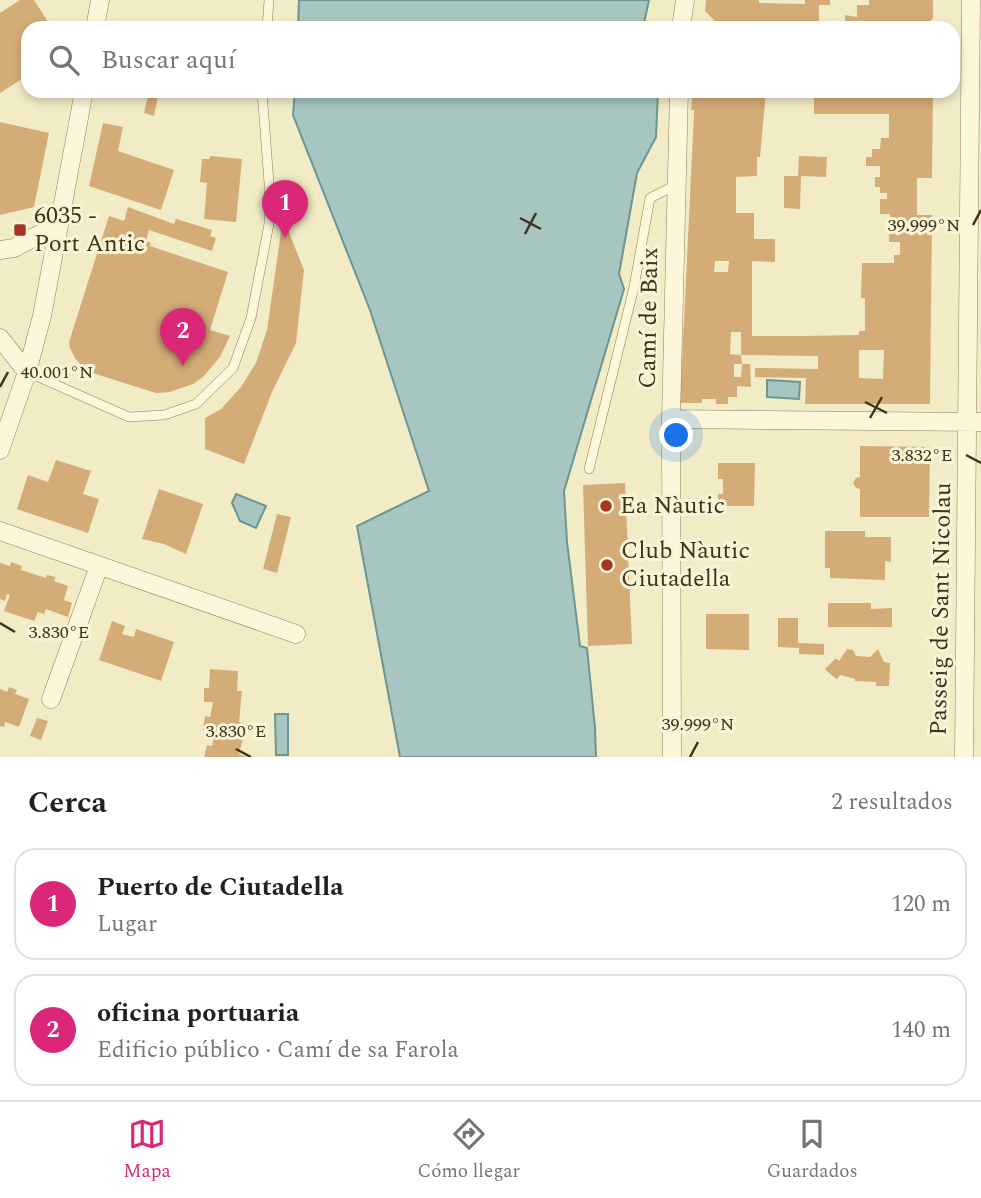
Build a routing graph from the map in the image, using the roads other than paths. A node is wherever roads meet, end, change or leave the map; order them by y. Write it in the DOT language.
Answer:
graph roads {
  1 [pos="100,0"];
  2 [pos="269,0"];
  3 [pos="685,0"];
  4 [pos="971,0"];
  5 [pos="96,21"];
  6 [pos="268,21"];
  7 [pos="682,21"];
  8 [pos="976,35"];
  9 [pos="83,98"];
  10 [pos="263,98"];
  11 [pos="679,98"];
  12 [pos="677,185"];
  13 [pos="60,225"];
  14 [pos="0,250"];
  15 [pos="0,338"];
  16 [pos="27,372"];
  17 [pos="671,419"];
  18 [pos="974,422"];
  19 [pos="0,450"];
  20 [pos="589,469"];
  21 [pos="0,531"];
  22 [pos="99,566"];
  23 [pos="296,634"];
  24 [pos="51,699"];
  25 [pos="672,757"];
  26 [pos="964,757"];
  1 -- 5 [label="street"];
  2 -- 6 [label="lane"];
  3 -- 7 [label="street"];
  4 -- 8 [label="street, Passeig de Sant Nicolau"];
  8 -- 18 [label="street, Passeig de Sant Nicolau"];
  9 -- 13 [label="street"];
  10 -- 16 [label="lane"];
  11 -- 12 [label="street, Camí de Baix"];
  12 -- 17 [label="street, Camí de Baix"];
  12 -- 20 [label="lane"];
  13 -- 14 [label="street"];
  13 -- 16 [label="street"];
  15 -- 16 [label="street"];
  16 -- 19 [label="street"];
  17 -- 18 [label="street"];
  17 -- 25 [label="street, Camí de Baix"];
  18 -- 26 [label="street, Passeig de Sant Nicolau"];
  21 -- 22 [label="street"];
  22 -- 23 [label="street"];
  22 -- 24 [label="street"];
}
